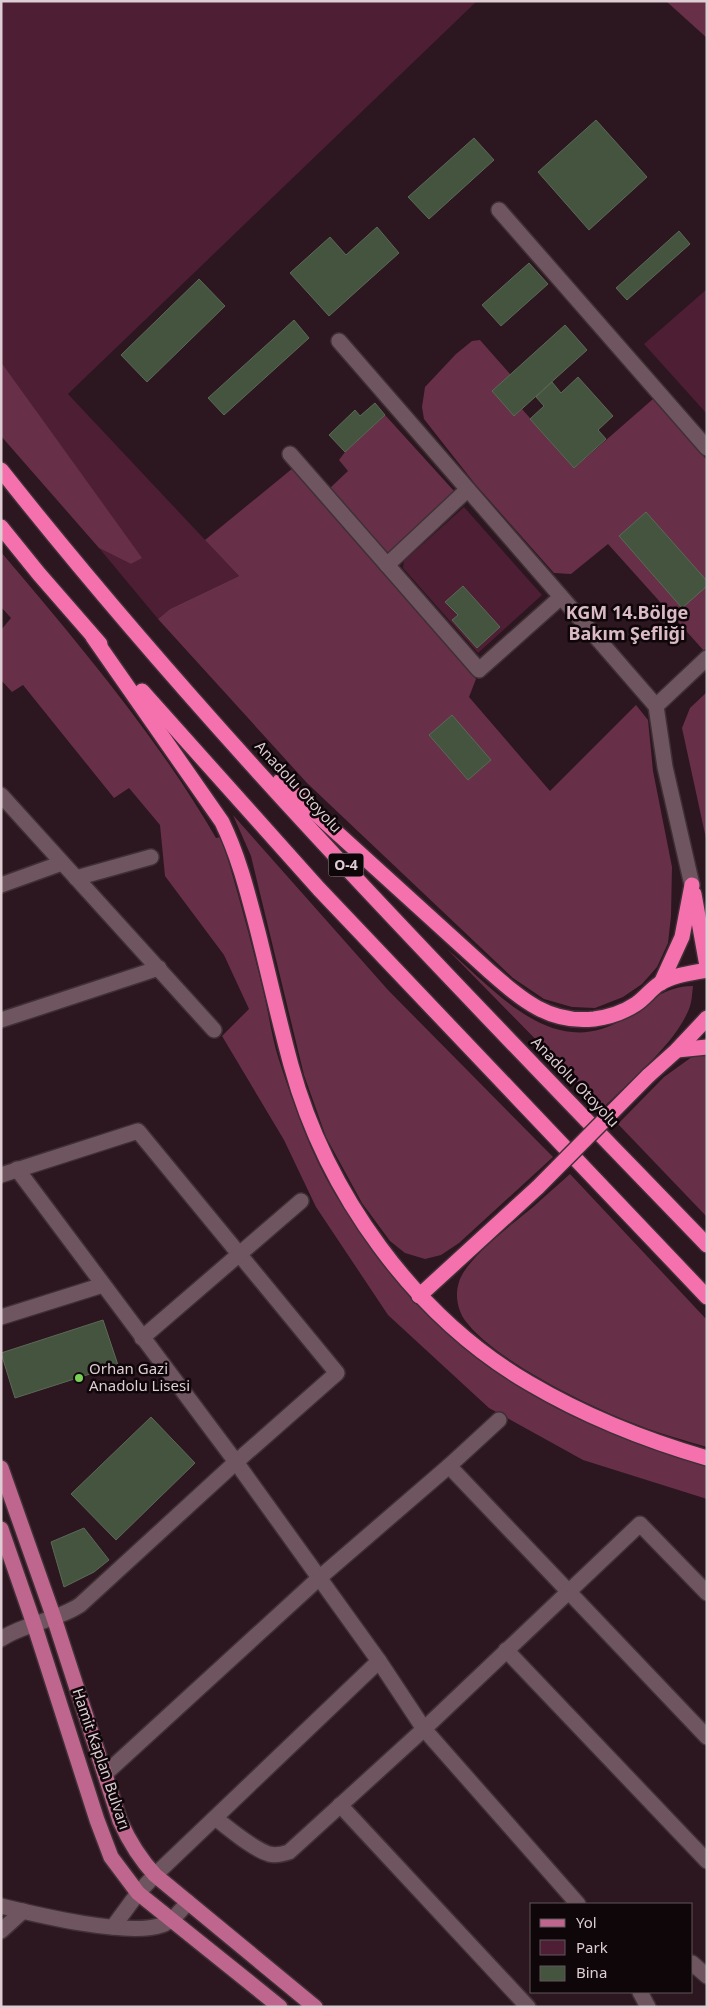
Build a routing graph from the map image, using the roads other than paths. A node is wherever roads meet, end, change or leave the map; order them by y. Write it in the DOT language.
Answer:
graph roads {
  1 [pos="498,210"];
  2 [pos="339,341"];
  3 [pos="707,448"];
  4 [pos="290,454"];
  5 [pos="1,470"];
  6 [pos="467,490"];
  7 [pos="1,527"];
  8 [pos="387,565"];
  9 [pos="561,597"];
  10 [pos="94,637"];
  11 [pos="707,658"];
  12 [pos="656,706"];
  13 [pos="210,718"];
  14 [pos="1,795"];
  15 [pos="152,858"];
  16 [pos="62,863"];
  17 [pos="76,878"];
  18 [pos="1,885"];
  19 [pos="692,885"];
  20 [pos="159,968"];
  21 [pos="707,968"];
  22 [pos="660,983"];
  23 [pos="707,1018"];
  24 [pos="1,1020"];
  25 [pos="214,1030"];
  26 [pos="707,1047"];
  27 [pos="677,1050"];
  28 [pos="17,1170"];
  29 [pos="1,1175"];
  30 [pos="301,1201"];
  31 [pos="707,1245"];
  32 [pos="240,1254"];
  33 [pos="103,1285"];
  34 [pos="419,1296"];
  35 [pos="707,1297"];
  36 [pos="1,1317"];
  37 [pos="142,1338"];
  38 [pos="499,1420"];
  39 [pos="707,1458"];
  40 [pos="236,1462"];
  41 [pos="450,1466"];
  42 [pos="1,1468"];
  43 [pos="1,1529"];
  44 [pos="318,1580"];
  45 [pos="569,1592"];
  46 [pos="707,1593"];
  47 [pos="54,1618"];
  48 [pos="34,1624"];
  49 [pos="1,1639"];
  50 [pos="506,1650"];
  51 [pos="379,1661"];
  52 [pos="424,1729"];
  53 [pos="707,1737"];
  54 [pos="105,1774"];
  55 [pos="340,1805"];
  56 [pos="214,1818"];
  57 [pos="707,1861"];
  58 [pos="155,1875"];
  59 [pos="138,1892"];
  60 [pos="188,1902"];
  61 [pos="577,1903"];
  62 [pos="1,1906"];
  63 [pos="23,1911"];
  64 [pos="173,1920"];
  65 [pos="113,1927"];
  66 [pos="1,1931"];
  67 [pos="693,1964"];
  68 [pos="707,1976"];
  69 [pos="641,1993"];
  70 [pos="280,2007"];
  71 [pos="315,2007"];
  72 [pos="528,2007"];
  73 [pos="648,2007"];
  1 -- 3 [label="street"];
  2 -- 6 [label="street"];
  4 -- 8 [label="street"];
  5 -- 13 [label="highway, Anadolu Otoyolu / O-4"];
  6 -- 8 [label="street"];
  6 -- 9 [label="street"];
  7 -- 10 [label="highway, O-4"];
  8 -- 9 [label="street"];
  9 -- 12 [label="street"];
  10 -- 34 [label="highway"];
  10 -- 35 [label="highway, O-4"];
  11 -- 12 [label="street"];
  12 -- 19 [label="street"];
  13 -- 22 [label="highway"];
  13 -- 31 [label="highway, Anadolu Otoyolu / O-4"];
  14 -- 16 [label="street"];
  15 -- 17 [label="street"];
  16 -- 17 [label="street"];
  16 -- 18 [label="street"];
  17 -- 20 [label="street"];
  19 -- 21 [label="highway"];
  19 -- 22 [label="highway"];
  20 -- 24 [label="street"];
  20 -- 25 [label="street"];
  21 -- 22 [label="highway"];
  23 -- 27 [label="highway"];
  26 -- 27 [label="highway"];
  27 -- 34 [label="highway, bridge"];
  28 -- 29 [label="street"];
  28 -- 32 [label="street"];
  28 -- 33 [label="street"];
  30 -- 32 [label="street"];
  32 -- 37 [label="street"];
  32 -- 40 [label="street"];
  33 -- 36 [label="street"];
  33 -- 37 [label="street"];
  34 -- 39 [label="highway"];
  37 -- 40 [label="street"];
  38 -- 41 [label="street"];
  40 -- 44 [label="street"];
  40 -- 47 [label="street"];
  41 -- 44 [label="street"];
  41 -- 45 [label="street"];
  42 -- 47 [label="main road, Hamit Kaplan Bulvarı"];
  43 -- 48 [label="main road, Hamit Kaplan Bulvarı"];
  44 -- 51 [label="street"];
  44 -- 54 [label="street"];
  45 -- 46 [label="street"];
  45 -- 50 [label="street"];
  45 -- 53 [label="street"];
  47 -- 48 [label="street"];
  47 -- 54 [label="main road, Hamit Kaplan Bulvarı"];
  48 -- 49 [label="street"];
  48 -- 59 [label="main road, Hamit Kaplan Bulvarı"];
  50 -- 52 [label="street"];
  50 -- 57 [label="street"];
  51 -- 52 [label="street"];
  51 -- 56 [label="street"];
  52 -- 55 [label="street"];
  52 -- 61 [label="street"];
  54 -- 58 [label="main road, Hamit Kaplan Bulvarı"];
  55 -- 56 [label="street"];
  55 -- 72 [label="street"];
  56 -- 58 [label="street"];
  58 -- 59 [label="street"];
  58 -- 60 [label="main road, Hamit Kaplan Bulvarı"];
  59 -- 64 [label="main road, Hamit Kaplan Bulvarı"];
  59 -- 65 [label="street"];
  60 -- 64 [label="street"];
  60 -- 71 [label="main road, Hamit Kaplan Bulvarı"];
  62 -- 63 [label="street"];
  63 -- 65 [label="street"];
  63 -- 66 [label="street"];
  64 -- 65 [label="street"];
  64 -- 70 [label="main road, Hamit Kaplan Bulvarı"];
  67 -- 68 [label="street"];
  69 -- 73 [label="street"];
}
